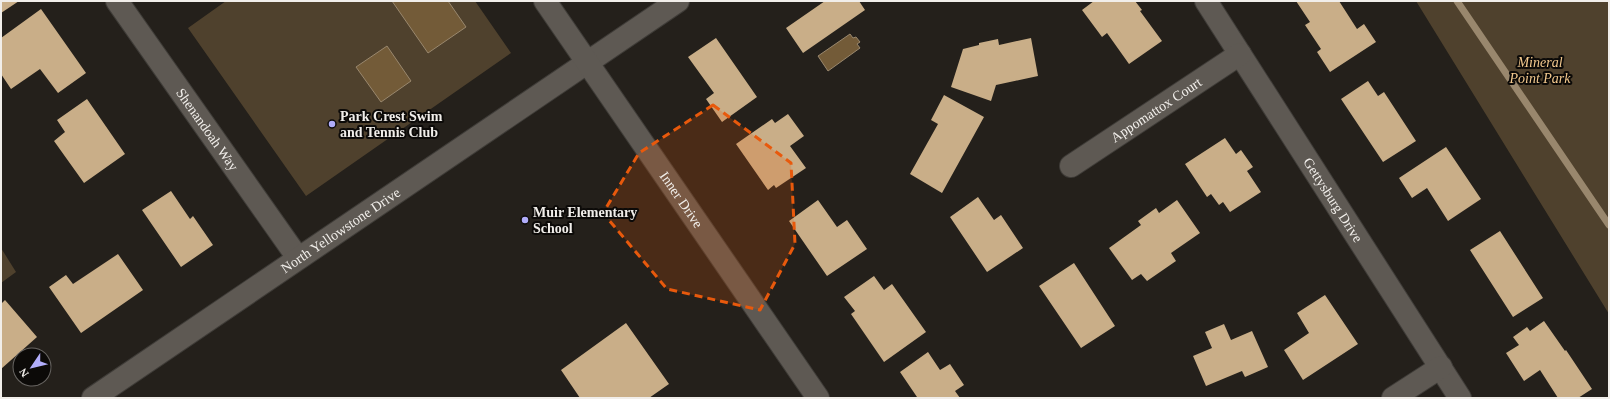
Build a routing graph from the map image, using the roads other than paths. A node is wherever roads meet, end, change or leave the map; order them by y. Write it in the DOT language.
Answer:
graph roads {
  1 [pos="117,1"];
  2 [pos="545,1"];
  3 [pos="678,1"];
  4 [pos="1206,1"];
  5 [pos="1240,54"];
  6 [pos="588,62"];
  7 [pos="1071,166"];
  8 [pos="298,258"];
  9 [pos="1441,367"];
  10 [pos="93,398"];
  11 [pos="818,398"];
  12 [pos="1393,398"];
  13 [pos="1460,398"];
  1 -- 8 [label="street, Shenandoah Way"];
  2 -- 6 [label="street, Inner Drive"];
  3 -- 6 [label="street, North Yellowstone Drive"];
  4 -- 5 [label="street, Gettysburg Drive"];
  5 -- 7 [label="street, Appomattox Court"];
  5 -- 9 [label="street, Gettysburg Drive"];
  6 -- 8 [label="street, North Yellowstone Drive"];
  6 -- 11 [label="street, Inner Drive"];
  8 -- 10 [label="street, North Yellowstone Drive"];
  9 -- 12 [label="street"];
  9 -- 13 [label="street, Gettysburg Drive"];
}
